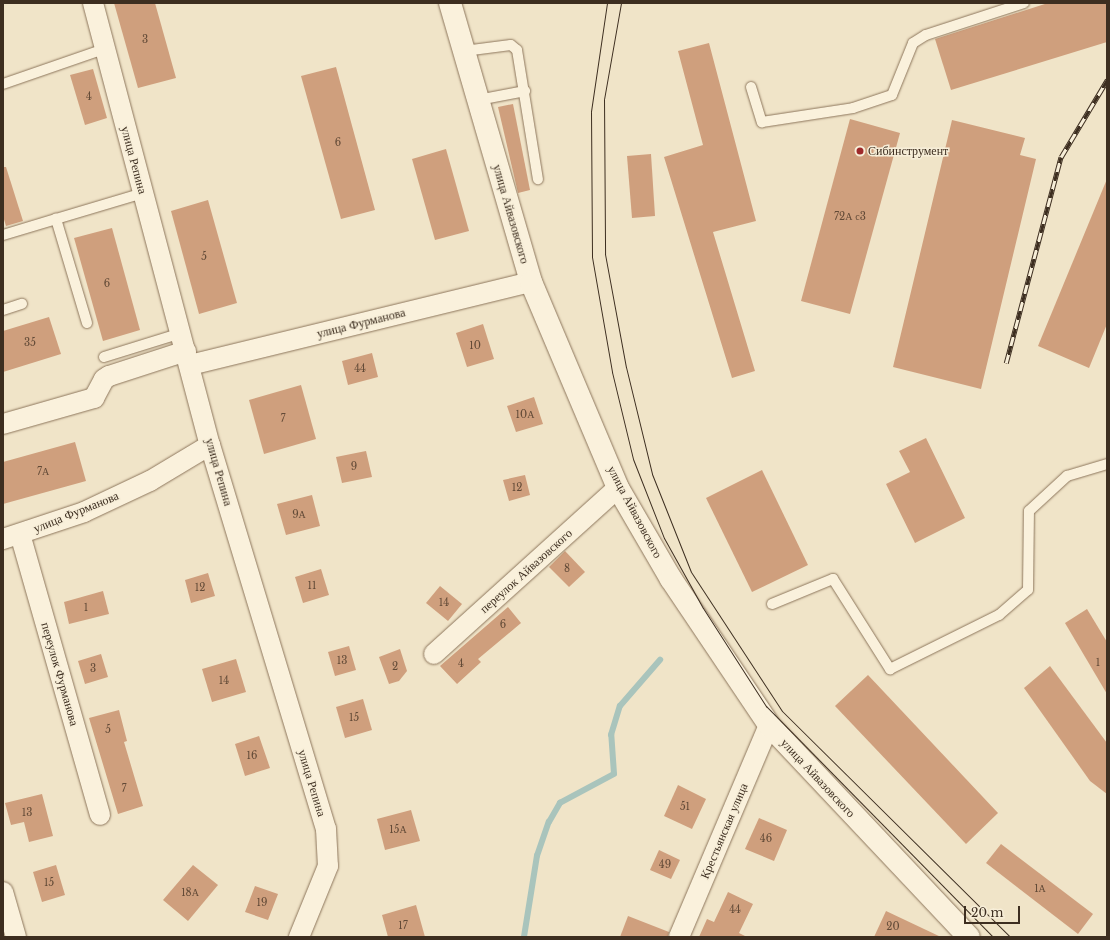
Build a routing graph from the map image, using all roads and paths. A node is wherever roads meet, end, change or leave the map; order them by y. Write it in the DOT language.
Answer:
graph roads {
  1 [pos="93,3"];
  2 [pos="450,3"];
  3 [pos="1024,3"];
  4 [pos="104,49"];
  5 [pos="464,51"];
  6 [pos="3,84"];
  7 [pos="751,87"];
  8 [pos="525,91"];
  9 [pos="478,100"];
  10 [pos="538,179"];
  11 [pos="143,193"];
  12 [pos="56,219"];
  13 [pos="3,235"];
  14 [pos="531,282"];
  15 [pos="22,304"];
  16 [pos="3,310"];
  17 [pos="87,323"];
  18 [pos="186,350"];
  19 [pos="104,357"];
  20 [pos="3,424"];
  21 [pos="210,445"];
  22 [pos="1107,464"];
  23 [pos="618,488"];
  24 [pos="11,536"];
  25 [pos="772,604"];
  26 [pos="434,654"];
  27 [pos="769,725"];
  28 [pos="100,815"];
  29 [pos="3,892"];
  30 [pos="16,937"];
  31 [pos="299,937"];
  32 [pos="679,937"];
  33 [pos="969,937"];
  1 -- 4 [label="street, улица Репина"];
  2 -- 5 [label="street, улица Айвазовского"];
  3 -- 7 [label="lane"];
  4 -- 6 [label="lane"];
  4 -- 11 [label="street, улица Репина"];
  5 -- 8 [label="lane"];
  5 -- 9 [label="street, улица Айвазовского"];
  8 -- 9 [label="lane"];
  8 -- 10 [label="lane"];
  9 -- 14 [label="street, улица Айвазовского"];
  11 -- 12 [label="lane"];
  11 -- 18 [label="street, улица Репина"];
  12 -- 13 [label="lane"];
  12 -- 17 [label="lane"];
  14 -- 18 [label="street, улица Фурманова"];
  14 -- 23 [label="street, улица Айвазовского"];
  15 -- 16 [label="lane"];
  18 -- 19 [label="lane"];
  18 -- 20 [label="street, улица Фурманова"];
  18 -- 21 [label="street, улица Репина"];
  21 -- 24 [label="street, улица Фурманова"];
  21 -- 31 [label="street, улица Репина"];
  22 -- 25 [label="lane"];
  23 -- 26 [label="street, переулок Айвазовского"];
  23 -- 27 [label="street, улица Айвазовского"];
  24 -- 28 [label="street, переулок Фурманова"];
  27 -- 32 [label="street, Крестьянская улица"];
  27 -- 33 [label="street, улица Айвазовского"];
  29 -- 30 [label="street"];
}
